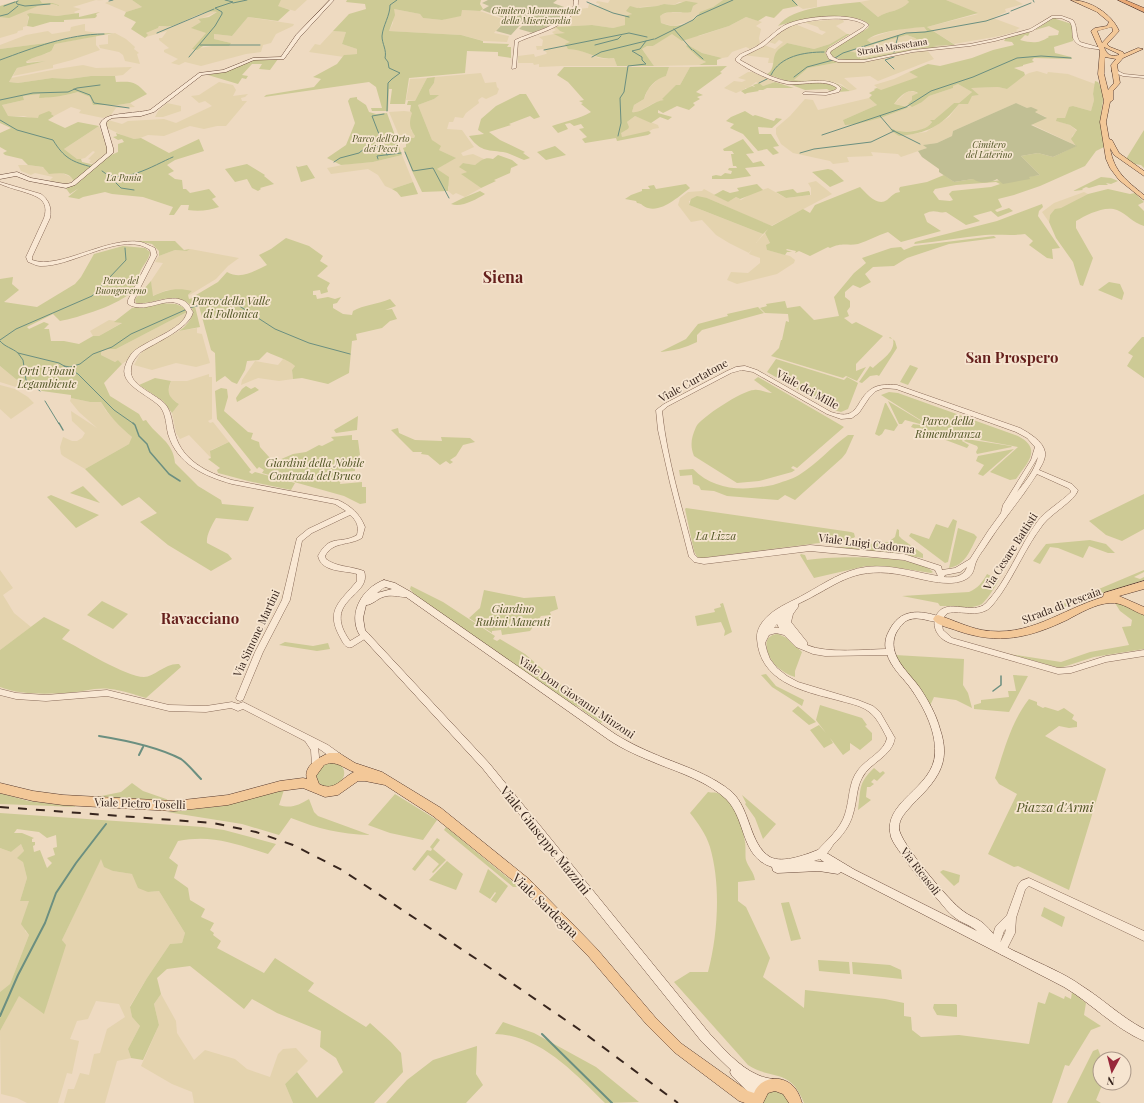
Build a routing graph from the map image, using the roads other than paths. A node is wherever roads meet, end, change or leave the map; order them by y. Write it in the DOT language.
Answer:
graph roads {
  1 [pos="332,0"];
  2 [pos="576,0"];
  3 [pos="1074,0"];
  4 [pos="1121,0"];
  5 [pos="1125,0"];
  6 [pos="1144,9"];
  7 [pos="1110,24"];
  8 [pos="1100,28"];
  9 [pos="1112,35"];
  10 [pos="1100,42"];
  11 [pos="1085,45"];
  12 [pos="1142,48"];
  13 [pos="1112,49"];
  14 [pos="1103,51"];
  15 [pos="1125,55"];
  16 [pos="1102,62"];
  17 [pos="514,68"];
  18 [pos="1114,68"];
  19 [pos="1144,77"];
  20 [pos="1116,78"];
  21 [pos="1103,85"];
  22 [pos="1114,87"];
  23 [pos="805,93"];
  24 [pos="1144,175"];
  25 [pos="0,181"];
  26 [pos="1133,189"];
  27 [pos="1144,198"];
  28 [pos="755,371"];
  29 [pos="1038,448"];
  30 [pos="1036,469"];
  31 [pos="350,512"];
  32 [pos="1004,513"];
  33 [pos="692,555"];
  34 [pos="939,573"];
  35 [pos="384,583"];
  36 [pos="1144,585"];
  37 [pos="396,592"];
  38 [pos="410,596"];
  39 [pos="795,603"];
  40 [pos="362,607"];
  41 [pos="1144,611"];
  42 [pos="780,616"];
  43 [pos="938,619"];
  44 [pos="785,630"];
  45 [pos="765,632"];
  46 [pos="365,635"];
  47 [pos="804,646"];
  48 [pos="890,652"];
  49 [pos="1144,653"];
  50 [pos="0,692"];
  51 [pos="241,702"];
  52 [pos="305,736"];
  53 [pos="343,761"];
  54 [pos="315,767"];
  55 [pos="387,781"];
  56 [pos="348,782"];
  57 [pos="280,786"];
  58 [pos="315,787"];
  59 [pos="0,788"];
  60 [pos="755,849"];
  61 [pos="820,854"];
  62 [pos="852,873"];
  63 [pos="1144,936"];
  64 [pos="998,946"];
  65 [pos="1144,1035"];
  66 [pos="683,1052"];
  67 [pos="720,1053"];
  68 [pos="773,1084"];
  69 [pos="757,1100"];
  70 [pos="744,1103"];
  71 [pos="796,1103"];
  1 -- 25 [label="main road"];
  2 -- 17 [label="street"];
  3 -- 7 [label="main road"];
  4 -- 6 [label="highway"];
  5 -- 6 [label="highway"];
  7 -- 8 [label="main road"];
  7 -- 9 [label="main road"];
  8 -- 9 [label="main road"];
  8 -- 10 [label="main road"];
  9 -- 13 [label="main road"];
  10 -- 11 [label="street"];
  10 -- 14 [label="main road"];
  11 -- 14 [label="street"];
  11 -- 23 [label="street, Strada Massetana"];
  12 -- 13 [label="main road"];
  12 -- 15 [label="main road"];
  13 -- 15 [label="main road"];
  14 -- 15 [label="main road"];
  14 -- 16 [label="main road"];
  15 -- 18 [label="main road"];
  16 -- 18 [label="main road"];
  16 -- 21 [label="main road"];
  18 -- 19 [label="street"];
  18 -- 20 [label="main road"];
  19 -- 20 [label="street"];
  20 -- 22 [label="main road"];
  21 -- 22 [label="main road"];
  21 -- 26 [label="main road"];
  22 -- 24 [label="main road"];
  24 -- 26 [label="main road"];
  25 -- 31 [label="street"];
  26 -- 27 [label="main road"];
  28 -- 29 [label="street, Viale dei Mille"];
  28 -- 33 [label="street, Viale Curtatone"];
  29 -- 30 [label="street"];
  29 -- 32 [label="street"];
  30 -- 32 [label="street"];
  30 -- 43 [label="street, Via Cesare Battisti"];
  31 -- 46 [label="street"];
  31 -- 51 [label="street, Via Simone Martini"];
  32 -- 34 [label="street"];
  33 -- 34 [label="street, Viale Luigi Cadorna"];
  34 -- 39 [label="street"];
  35 -- 37 [label="main road, Viale Don Giovanni Minzoni"];
  35 -- 38 [label="main road, Viale Don Giovanni Minzoni"];
  35 -- 40 [label="main road"];
  36 -- 43 [label="main road, Strada di Pescaia"];
  37 -- 38 [label="main road, Viale Don Giovanni Minzoni"];
  37 -- 40 [label="main road, Viale Don Giovanni Minzoni"];
  38 -- 60 [label="main road, Viale Don Giovanni Minzoni"];
  39 -- 42 [label="street"];
  39 -- 45 [label="street"];
  39 -- 47 [label="street"];
  40 -- 46 [label="main road"];
  41 -- 43 [label="main road, Strada di Pescaia"];
  42 -- 44 [label="street"];
  42 -- 45 [label="street"];
  43 -- 48 [label="main road"];
  43 -- 49 [label="street"];
  44 -- 45 [label="street"];
  44 -- 47 [label="street"];
  45 -- 61 [label="street"];
  46 -- 67 [label="main road, Viale Giuseppe Mazzini"];
  47 -- 48 [label="street"];
  48 -- 64 [label="main road, Via Ricasoli"];
  50 -- 51 [label="street"];
  51 -- 52 [label="street, Viale Sardegna"];
  52 -- 53 [label="street, Viale Sardegna"];
  52 -- 54 [label="street"];
  53 -- 54 [label="main road"];
  53 -- 55 [label="main road, Viale Sardegna"];
  53 -- 56 [label="main road"];
  54 -- 57 [label="main road, Viale Pietro Toselli"];
  54 -- 58 [label="main road"];
  55 -- 56 [label="main road, Viale Sardegna"];
  55 -- 66 [label="main road, Viale Sardegna"];
  56 -- 58 [label="main road, Viale Sardegna"];
  57 -- 58 [label="main road, Viale Pietro Toselli"];
  57 -- 59 [label="main road, Viale Pietro Toselli"];
  60 -- 61 [label="main road, Viale Don Giovanni Minzoni"];
  60 -- 62 [label="main road"];
  61 -- 62 [label="main road"];
  62 -- 64 [label="main road"];
  63 -- 64 [label="street"];
  64 -- 65 [label="main road"];
  66 -- 69 [label="main road, Viale Sardegna"];
  66 -- 70 [label="main road, Viale Sardegna"];
  67 -- 68 [label="main road, Viale Giuseppe Mazzini"];
  67 -- 69 [label="main road, Viale Giuseppe Mazzini"];
  68 -- 69 [label="main road"];
  68 -- 71 [label="main road, Viale Giuseppe Mazzini"];
}
